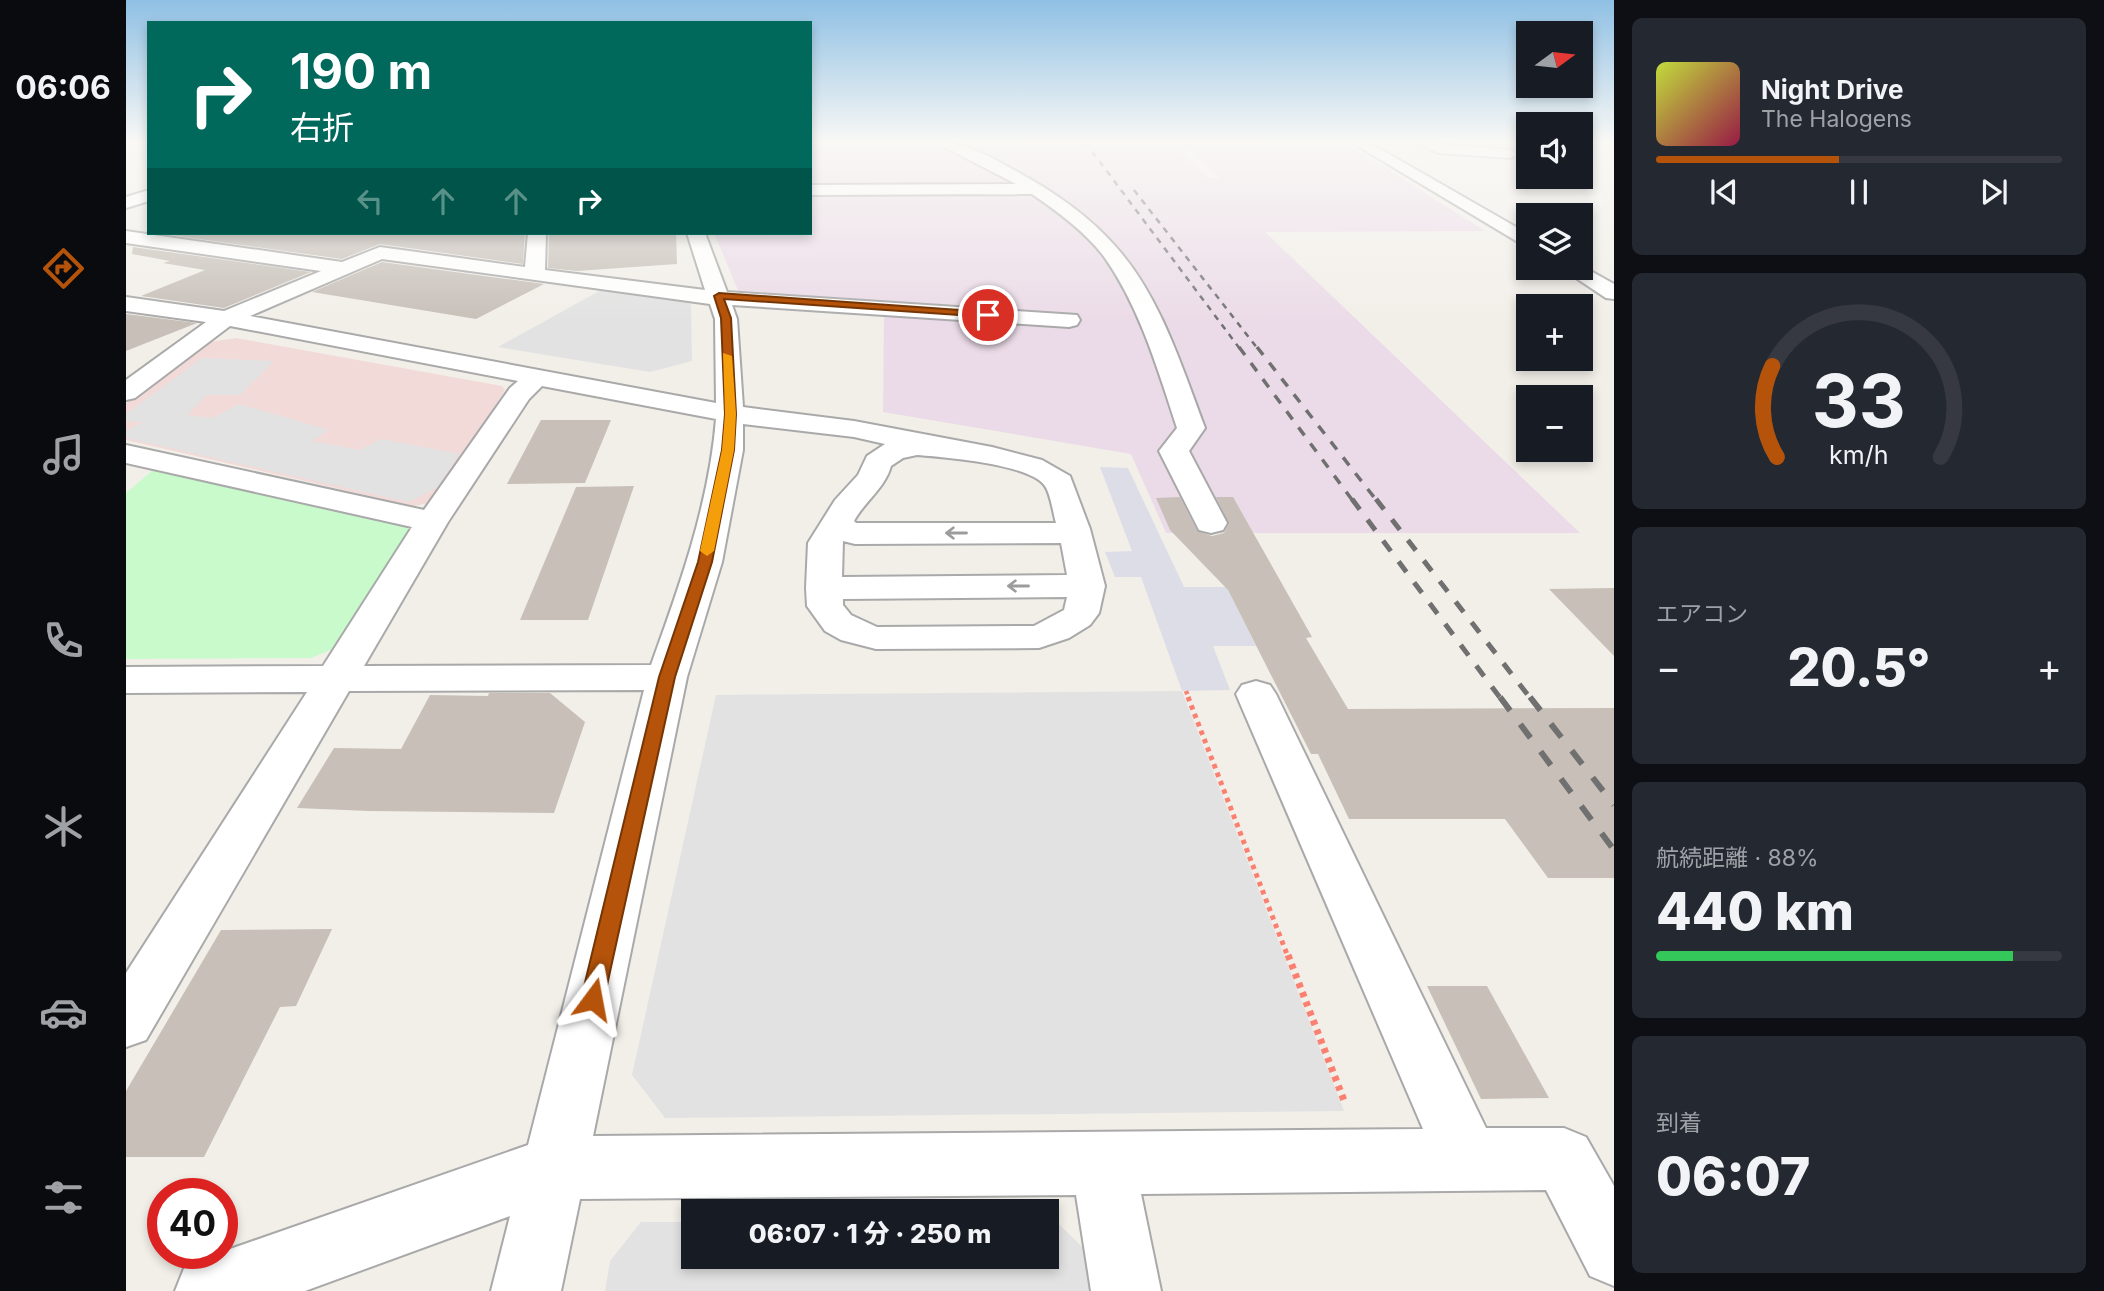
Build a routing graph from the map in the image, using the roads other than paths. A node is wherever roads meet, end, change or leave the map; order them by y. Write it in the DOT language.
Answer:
graph roads {
  1 [pos="1057,202"];
  2 [pos="1460,202"];
  3 [pos="393,235"];
  4 [pos="537,235"];
  5 [pos="697,235"];
  6 [pos="1516,235"];
  7 [pos="126,237"];
  8 [pos="380,253"];
  9 [pos="345,268"];
  10 [pos="535,274"];
  11 [pos="1592,280"];
  12 [pos="1614,293"];
  13 [pos="719,296"];
  14 [pos="126,304"];
  15 [pos="226,318"];
  16 [pos="1069,320"];
  17 [pos="537,377"];
  18 [pos="126,392"];
  19 [pos="730,414"];
  20 [pos="793,423"];
  21 [pos="943,448"];
  22 [pos="126,454"];
  23 [pos="877,462"];
  24 [pos="432,522"];
  25 [pos="838,523"];
  26 [pos="1211,523"];
  27 [pos="1073,533"];
  28 [pos="1087,586"];
  29 [pos="824,588"];
  30 [pos="667,677"];
  31 [pos="126,680"];
  32 [pos="338,680"];
  33 [pos="1256,694"];
  34 [pos="126,1022"];
  35 [pos="1468,1160"];
  36 [pos="1103,1165"];
  37 [pos="554,1168"];
  38 [pos="1614,1252"];
  39 [pos="210,1291"];
  40 [pos="526,1291"];
  41 [pos="1126,1291"];
  1 -- 26 [label="street"];
  2 -- 6 [label="street"];
  3 -- 8 [label="street"];
  4 -- 10 [label="street"];
  5 -- 13 [label="street"];
  7 -- 9 [label="street"];
  8 -- 9 [label="street"];
  8 -- 10 [label="street"];
  9 -- 15 [label="street"];
  10 -- 13 [label="street"];
  11 -- 12 [label="street"];
  13 -- 16 [label="street"];
  13 -- 19 [label="street"];
  14 -- 15 [label="street"];
  15 -- 17 [label="street"];
  15 -- 18 [label="street"];
  17 -- 19 [label="street"];
  17 -- 24 [label="street"];
  19 -- 20 [label="street"];
  19 -- 30 [label="street"];
  20 -- 21 [label="street"];
  20 -- 23 [label="street"];
  21 -- 23 [label="street"];
  21 -- 27 [label="street"];
  22 -- 24 [label="street"];
  23 -- 25 [label="street"];
  24 -- 32 [label="street"];
  27 -- 25 [label="street, one-way"];
  25 -- 29 [label="street"];
  27 -- 28 [label="street"];
  28 -- 29 [label="street, one-way"];
  28 -- 29 [label="street"];
  30 -- 32 [label="street"];
  30 -- 37 [label="street"];
  31 -- 32 [label="street"];
  32 -- 34 [label="street"];
  33 -- 35 [label="street"];
  35 -- 36 [label="street"];
  35 -- 38 [label="street"];
  36 -- 37 [label="street"];
  36 -- 41 [label="street"];
  37 -- 39 [label="street"];
  37 -- 40 [label="street"];
}
